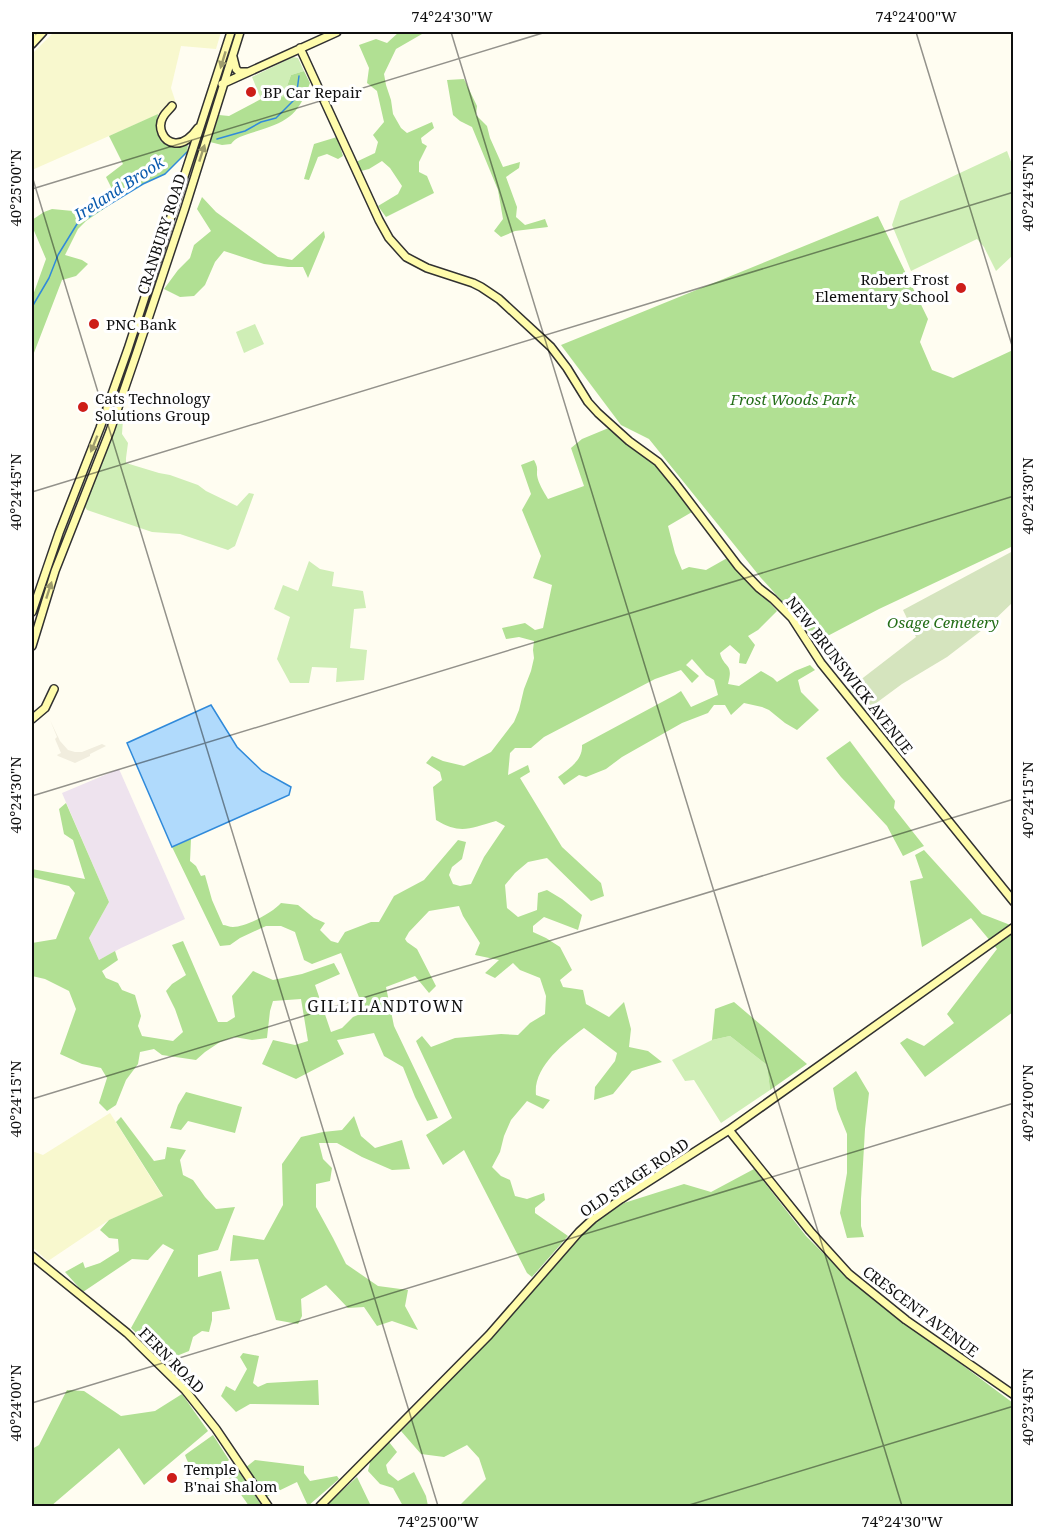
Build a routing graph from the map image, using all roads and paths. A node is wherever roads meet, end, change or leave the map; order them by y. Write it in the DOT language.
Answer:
graph roads {
  1 [pos="43,32"];
  2 [pos="231,32"];
  3 [pos="240,32"];
  4 [pos="337,32"];
  5 [pos="32,44"];
  6 [pos="300,48"];
  7 [pos="232,56"];
  8 [pos="249,72"];
  9 [pos="224,84"];
  10 [pos="213,88"];
  11 [pos="172,106"];
  12 [pos="204,118"];
  13 [pos="32,612"];
  14 [pos="32,646"];
  15 [pos="54,688"];
  16 [pos="32,719"];
  17 [pos="1014,902"];
  18 [pos="1014,927"];
  19 [pos="729,1130"];
  20 [pos="32,1256"];
  21 [pos="1014,1395"];
  22 [pos="268,1506"];
  23 [pos="320,1506"];
  1 -- 5 [label="main road"];
  2 -- 10 [label="main road, CRANBURY ROAD, one-way"];
  3 -- 7 [label="main road, CRANBURY ROAD"];
  4 -- 6 [label="main road"];
  6 -- 8 [label="main road"];
  6 -- 17 [label="main road, NEW BRUNSWICK AVENUE"];
  7 -- 8 [label="main road"];
  7 -- 9 [label="main road, CRANBURY ROAD"];
  8 -- 9 [label="main road"];
  9 -- 10 [label="main road"];
  14 -- 9 [label="main road, CRANBURY ROAD, one-way"];
  10 -- 12 [label="main road, CRANBURY ROAD"];
  11 -- 12 [label="main road"];
  12 -- 13 [label="main road, CRANBURY ROAD, one-way"];
  15 -- 16 [label="main road"];
  18 -- 19 [label="main road, OLD STAGE ROAD"];
  19 -- 21 [label="main road, CRESCENT AVENUE"];
  19 -- 23 [label="main road, OLD STAGE ROAD"];
  20 -- 22 [label="main road, FERN ROAD"];
}
